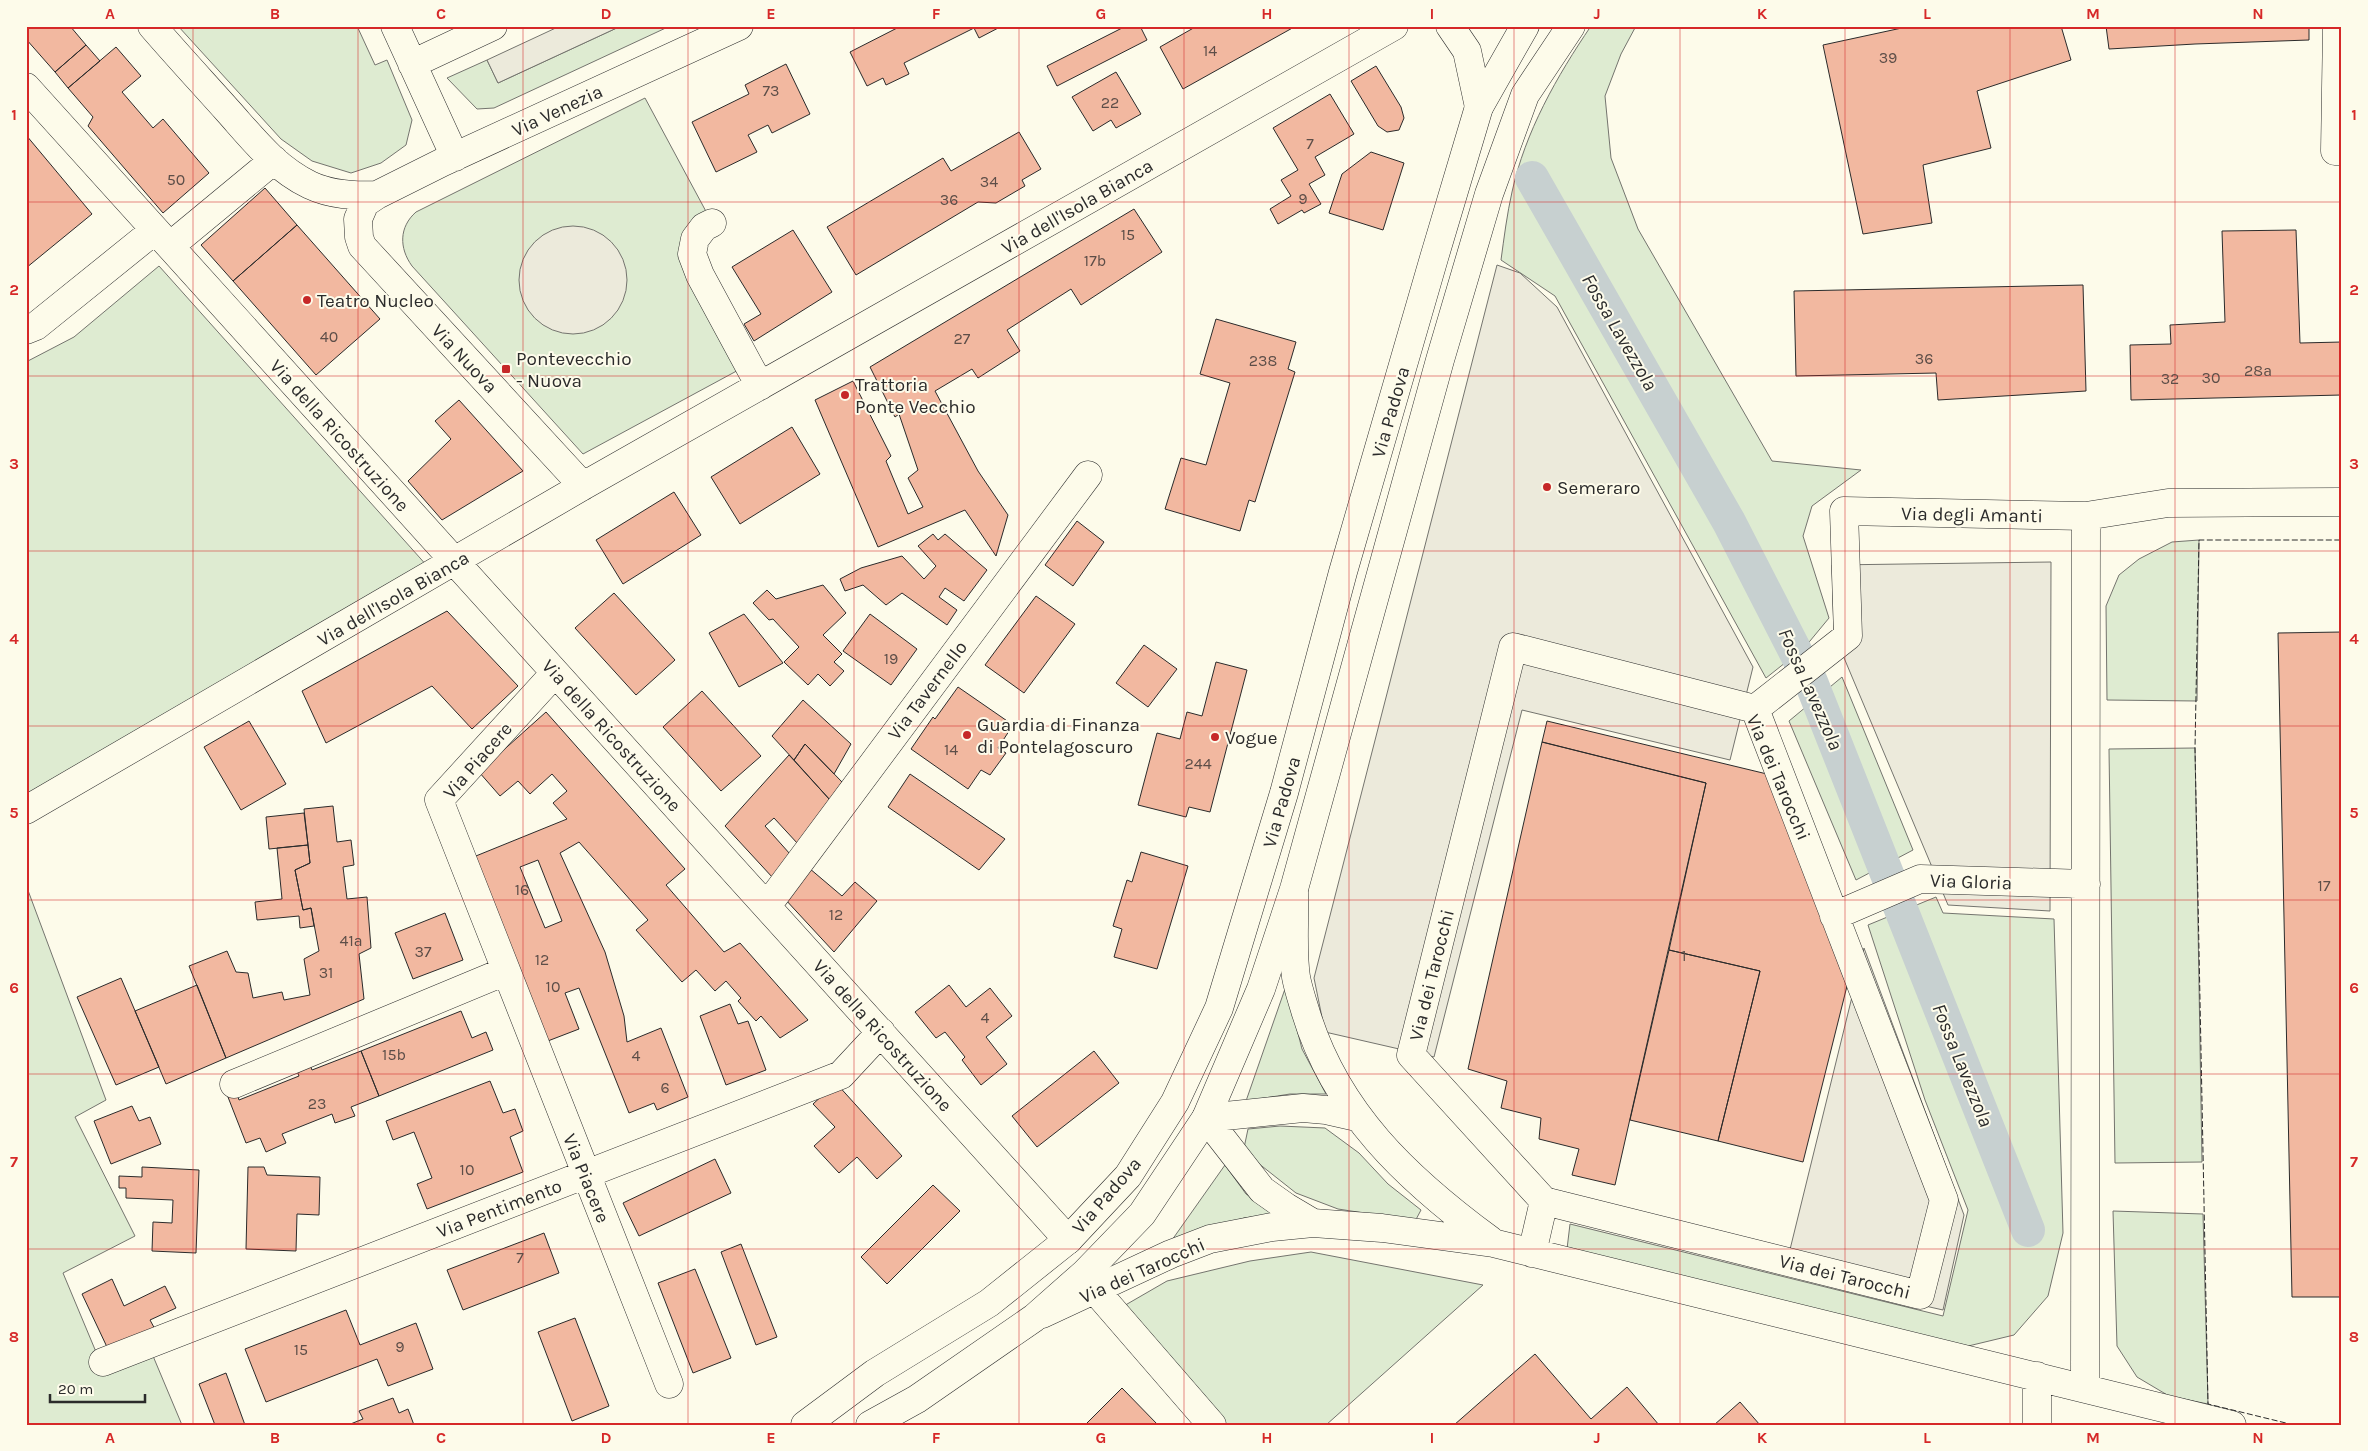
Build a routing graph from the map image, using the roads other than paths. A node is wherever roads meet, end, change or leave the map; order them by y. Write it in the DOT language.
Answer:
graph roads {
  1 [pos="152,26"];
  2 [pos="395,26"];
  3 [pos="493,26"];
  4 [pos="739,26"];
  5 [pos="1394,26"];
  6 [pos="1450,26"];
  7 [pos="1525,26"];
  8 [pos="2337,26"];
  9 [pos="1557,31"];
  10 [pos="412,64"];
  11 [pos="26,87"];
  12 [pos="1479,107"];
  13 [pos="2342,151"];
  14 [pos="455,157"];
  15 [pos="274,160"];
  16 [pos="377,195"];
  17 [pos="712,222"];
  18 [pos="162,238"];
  19 [pos="26,330"];
  20 [pos="1406,358"];
  21 [pos="1440,360"];
  22 [pos="760,386"];
  23 [pos="1088,474"];
  24 [pos="584,486"];
  25 [pos="2342,502"];
  26 [pos="2086,516"];
  27 [pos="455,562"];
  28 [pos="1343,572"];
  29 [pos="1378,580"];
  30 [pos="556,673"];
  31 [pos="1755,709"];
  32 [pos="26,810"];
  33 [pos="2086,884"];
  34 [pos="1294,888"];
  35 [pos="767,906"];
  36 [pos="1834,916"];
  37 [pos="506,971"];
  38 [pos="881,1032"];
  39 [pos="234,1084"];
  40 [pos="1175,1102"];
  41 [pos="1357,1117"];
  42 [pos="1206,1118"];
  43 [pos="586,1175"];
  44 [pos="1544,1201"];
  45 [pos="1313,1223"];
  46 [pos="1068,1240"];
  47 [pos="1493,1243"];
  48 [pos="1532,1253"];
  49 [pos="1090,1282"];
  50 [pos="103,1362"];
  51 [pos="2037,1376"];
  52 [pos="669,1384"];
  53 [pos="2085,1388"];
  54 [pos="805,1425"];
  55 [pos="870,1425"];
  56 [pos="1212,1425"];
  57 [pos="2037,1425"];
  58 [pos="2232,1425"];
  1 -- 15 [label="street"];
  2 -- 10 [label="street"];
  3 -- 10 [label="street"];
  4 -- 14 [label="street, Via Venezia"];
  5 -- 22 [label="street, Via dell'Isola Bianca"];
  6 -- 12 [label="street"];
  7 -- 12 [label="street, Via Padova"];
  8 -- 13 [label="street"];
  9 -- 21 [label="street, Via Padova"];
  10 -- 14 [label="street"];
  11 -- 18 [label="street, Via della Ricostruzione"];
  12 -- 20 [label="street, Via Padova"];
  14 -- 16 [label="street, Via Venezia"];
  15 -- 16 [label="street"];
  15 -- 18 [label="street"];
  16 -- 24 [label="street, Via Nuova"];
  17 -- 22 [label="street"];
  18 -- 19 [label="street"];
  18 -- 27 [label="street, Via della Ricostruzione"];
  20 -- 21 [label="street"];
  20 -- 28 [label="street, Via Padova"];
  21 -- 29 [label="street, Via Padova"];
  22 -- 24 [label="street, Via dell'Isola Bianca"];
  23 -- 35 [label="street, Via Tavernello"];
  24 -- 27 [label="street, Via dell'Isola Bianca"];
  25 -- 26 [label="street, Via degli Amanti"];
  26 -- 31 [label="street, Via degli Amanti"];
  26 -- 33 [label="street"];
  27 -- 30 [label="street, Via della Ricostruzione"];
  27 -- 32 [label="street, Via dell'Isola Bianca"];
  28 -- 29 [label="street"];
  28 -- 40 [label="street, Via Padova"];
  29 -- 34 [label="street, Via Padova"];
  30 -- 35 [label="street, Via della Ricostruzione"];
  30 -- 37 [label="street, Via Piacere"];
  31 -- 36 [label="street, Via dei Tarocchi"];
  31 -- 44 [label="street, Via dei Tarocchi"];
  33 -- 36 [label="street, Via Gloria"];
  33 -- 53 [label="street"];
  34 -- 41 [label="street, Via dei Tarocchi"];
  34 -- 42 [label="street, Via Padova"];
  35 -- 38 [label="street, Via della Ricostruzione"];
  36 -- 44 [label="street, Via dei Tarocchi"];
  37 -- 39 [label="street"];
  37 -- 43 [label="street, Via Piacere"];
  38 -- 43 [label="street, Via Pentimento"];
  38 -- 46 [label="street, Via della Ricostruzione"];
  40 -- 42 [label="street, Via dei Tarocchi"];
  40 -- 46 [label="street, Via Padova"];
  41 -- 42 [label="street"];
  41 -- 47 [label="street, Via dei Tarocchi"];
  42 -- 45 [label="street, Via dei Tarocchi"];
  42 -- 49 [label="street, Via Padova"];
  43 -- 50 [label="street, Via Pentimento"];
  43 -- 52 [label="street, Via Piacere"];
  44 -- 48 [label="street"];
  45 -- 47 [label="street, Via dei Tarocchi"];
  45 -- 49 [label="street, Via dei Tarocchi"];
  46 -- 49 [label="street, Via della Ricostruzione"];
  46 -- 54 [label="street, Via Padova"];
  47 -- 48 [label="street, Via dei Tarocchi"];
  48 -- 51 [label="street, Via dei Tarocchi"];
  49 -- 55 [label="street, Via Padova"];
  49 -- 56 [label="street, Via della Ricostruzione"];
  51 -- 53 [label="street, Via dei Tarocchi"];
  51 -- 57 [label="street"];
  53 -- 58 [label="street, Via dei Tarocchi"];
}
